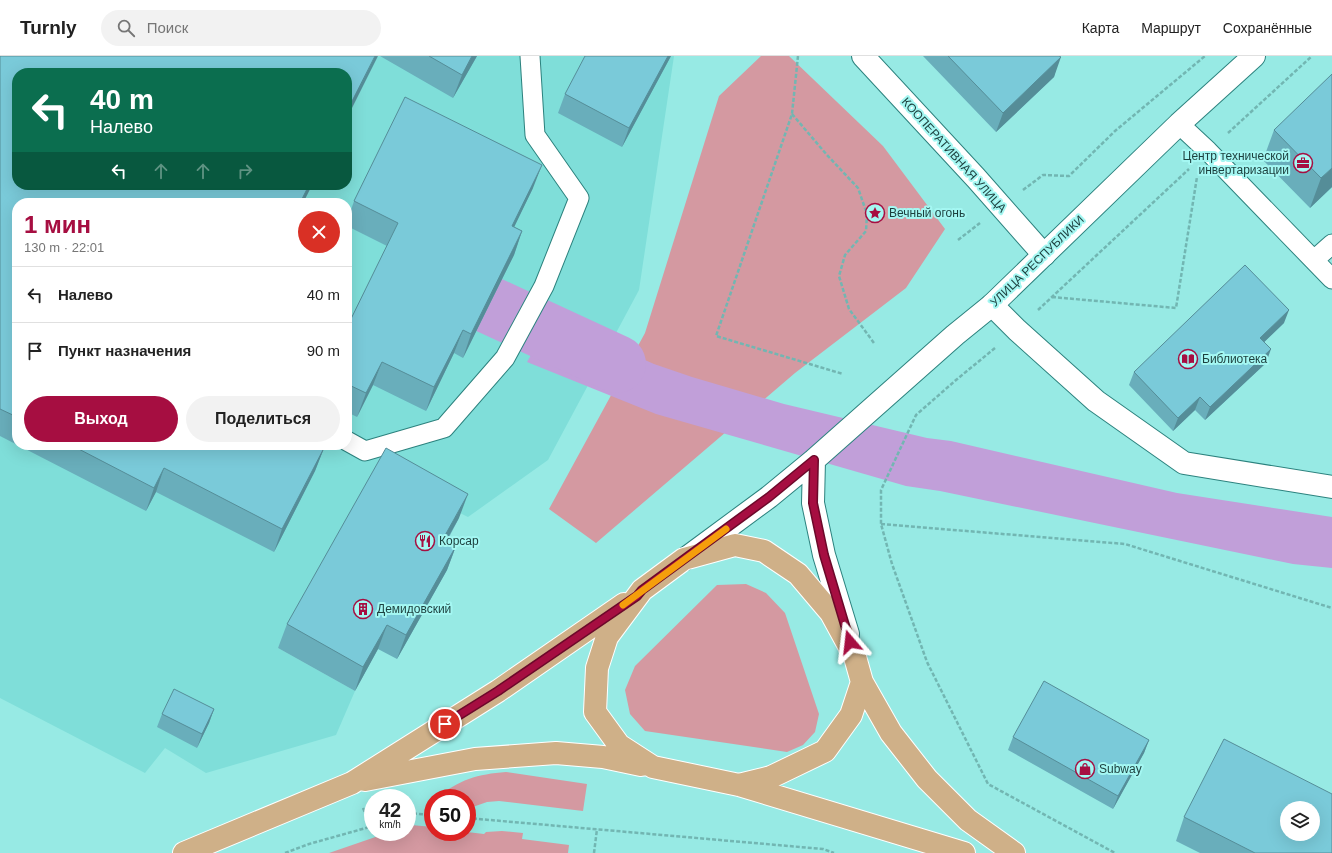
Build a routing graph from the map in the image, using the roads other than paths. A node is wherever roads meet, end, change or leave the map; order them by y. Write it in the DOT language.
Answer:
graph roads {
  1 [pos="530,56"];
  2 [pos="863,56"];
  3 [pos="1254,56"];
  4 [pos="1179,124"];
  5 [pos="1332,244"];
  6 [pos="1044,255"];
  7 [pos="1314,260"];
  8 [pos="1332,278"];
  9 [pos="992,304"];
  10 [pos="352,444"];
  11 [pos="814,460"];
  12 [pos="1332,487"];
  13 [pos="684,559"];
  14 [pos="637,596"];
  15 [pos="855,657"];
  16 [pos="862,682"];
  17 [pos="653,768"];
  18 [pos="352,783"];
  19 [pos="739,785"];
  20 [pos="184,853"];
  21 [pos="964,853"];
  22 [pos="1014,853"];
  1 -- 10 [label="lane"];
  2 -- 6 [label="main road, КООПЕРАТИВНАЯ УЛИЦА"];
  3 -- 4 [label="main road, УЛИЦА РЕСПУБЛИКИ"];
  4 -- 6 [label="main road, УЛИЦА РЕСПУБЛИКИ"];
  4 -- 7 [label="lane"];
  5 -- 7 [label="lane"];
  6 -- 9 [label="main road, УЛИЦА РЕСПУБЛИКИ"];
  7 -- 8 [label="lane"];
  9 -- 11 [label="main road, УЛИЦА РЕСПУБЛИКИ"];
  9 -- 12 [label="main road"];
  11 -- 13 [label="main road, УЛИЦА РЕСПУБЛИКИ"];
  11 -- 15 [label="main road"];
  13 -- 14 [label="main road"];
  13 -- 15 [label="main road"];
  14 -- 17 [label="main road"];
  14 -- 18 [label="main road"];
  15 -- 16 [label="main road"];
  16 -- 19 [label="main road"];
  16 -- 22 [label="main road"];
  17 -- 18 [label="main road"];
  17 -- 19 [label="main road"];
  18 -- 20 [label="main road"];
  19 -- 21 [label="main road"];
}
